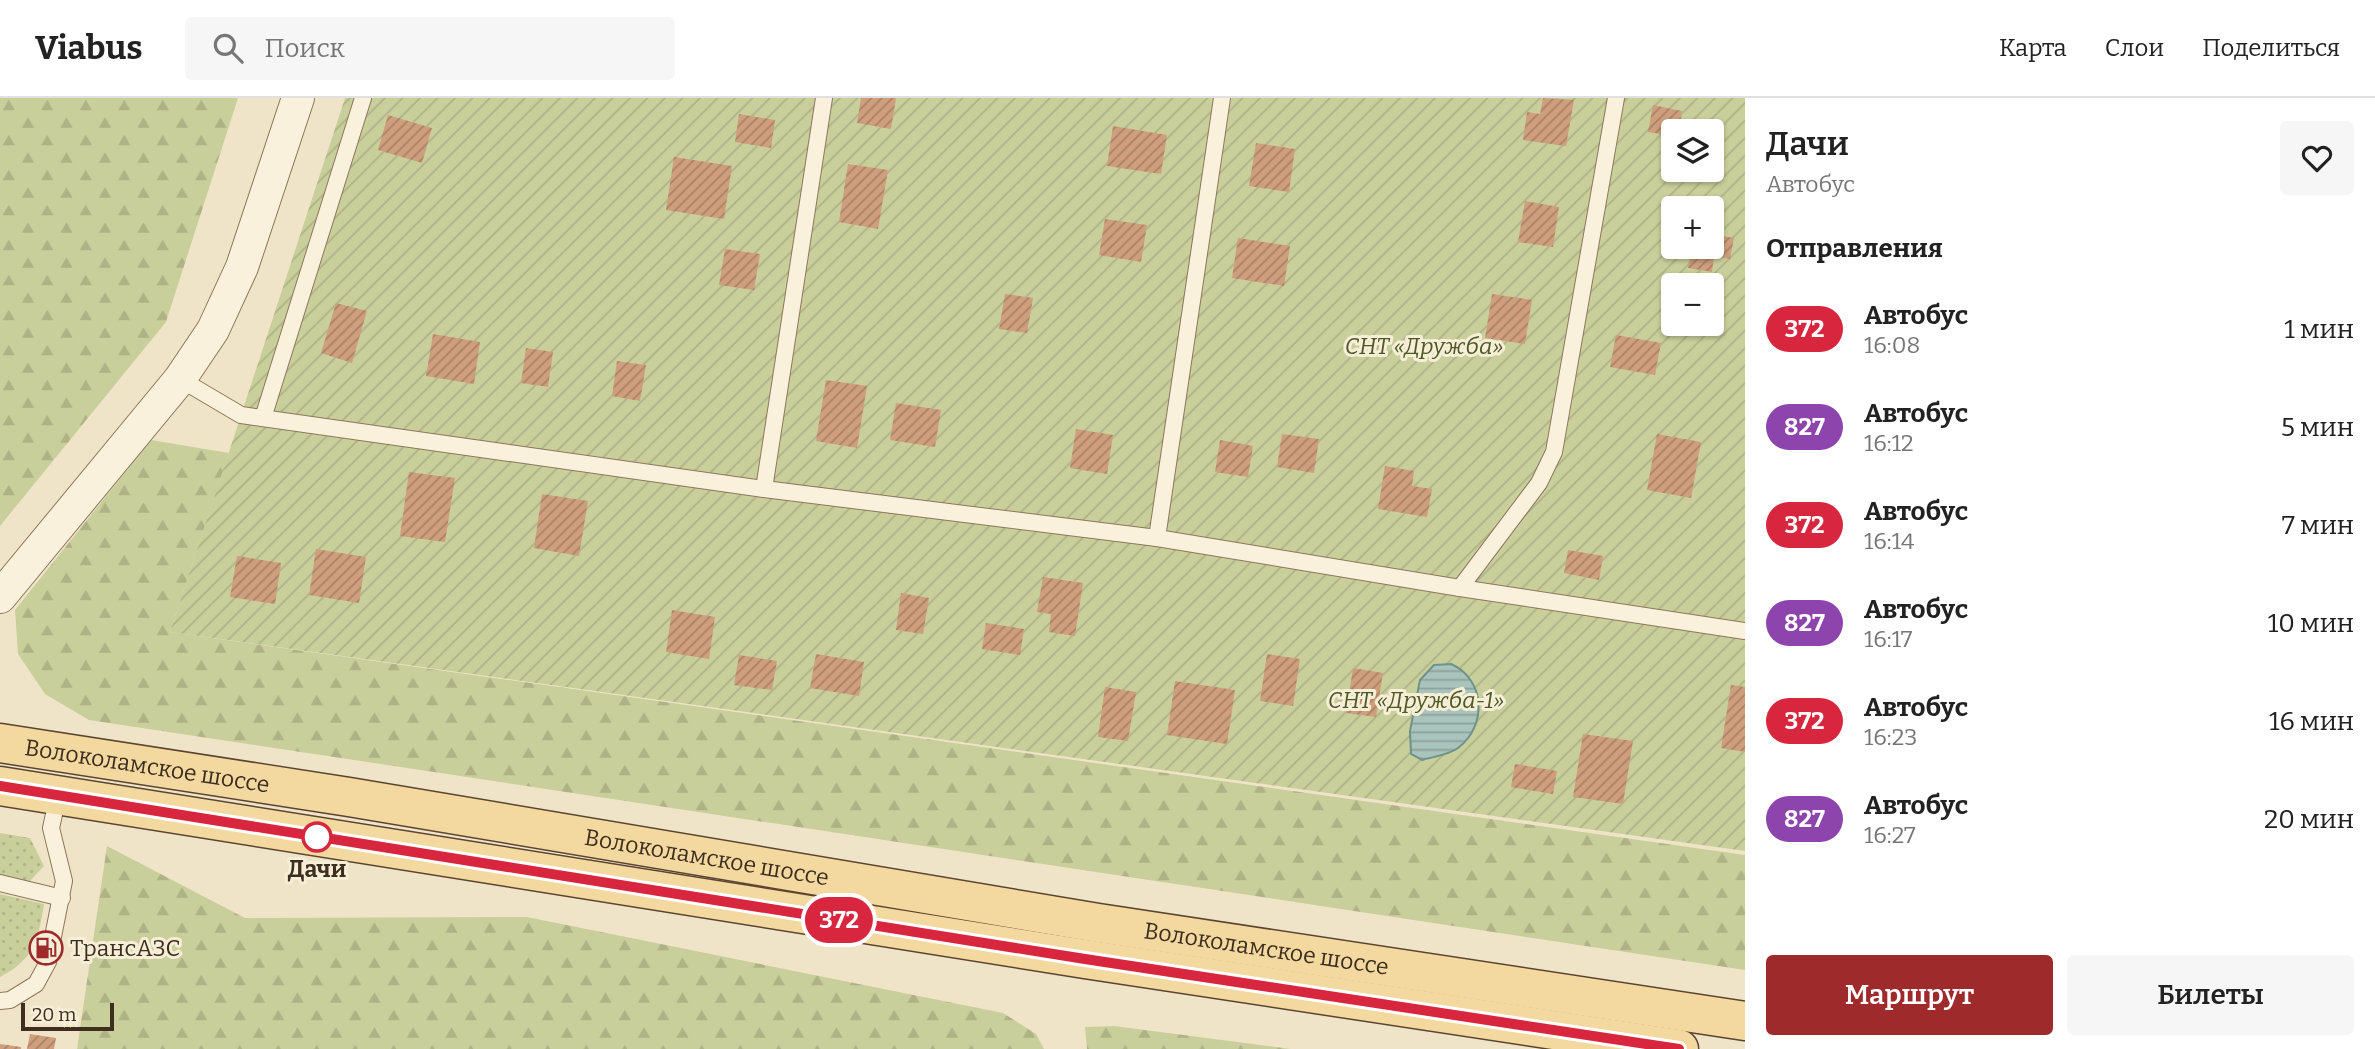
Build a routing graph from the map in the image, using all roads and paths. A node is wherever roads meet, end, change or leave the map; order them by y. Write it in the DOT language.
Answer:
graph roads {
  1 [pos="298,98"];
  2 [pos="363,98"];
  3 [pos="824,98"];
  4 [pos="1222,98"];
  5 [pos="1616,98"];
  6 [pos="180,379"];
  7 [pos="263,418"];
  8 [pos="764,489"];
  9 [pos="1157,538"];
  10 [pos="1460,588"];
  11 [pos="0,597"];
  12 [pos="1745,631"];
  13 [pos="0,743"];
  14 [pos="0,786"];
  15 [pos="58,796"];
  16 [pos="0,883"];
  17 [pos="62,898"];
  18 [pos="0,1001"];
  19 [pos="1745,1021"];
  20 [pos="1679,1049"];
  1 -- 6 [label="street"];
  2 -- 7 [label="lane"];
  3 -- 8 [label="lane"];
  4 -- 9 [label="lane"];
  5 -- 10 [label="lane"];
  6 -- 7 [label="lane"];
  6 -- 11 [label="street"];
  7 -- 8 [label="lane"];
  8 -- 9 [label="lane"];
  9 -- 10 [label="lane"];
  10 -- 12 [label="lane"];
  13 -- 19 [label="main road, Волоколамское шоссе"];
  14 -- 15 [label="main road, Волоколамское шоссе"];
  15 -- 17 [label="lane"];
  15 -- 20 [label="main road, Волоколамское шоссе"];
  16 -- 17 [label="lane"];
  17 -- 18 [label="lane"];
}
